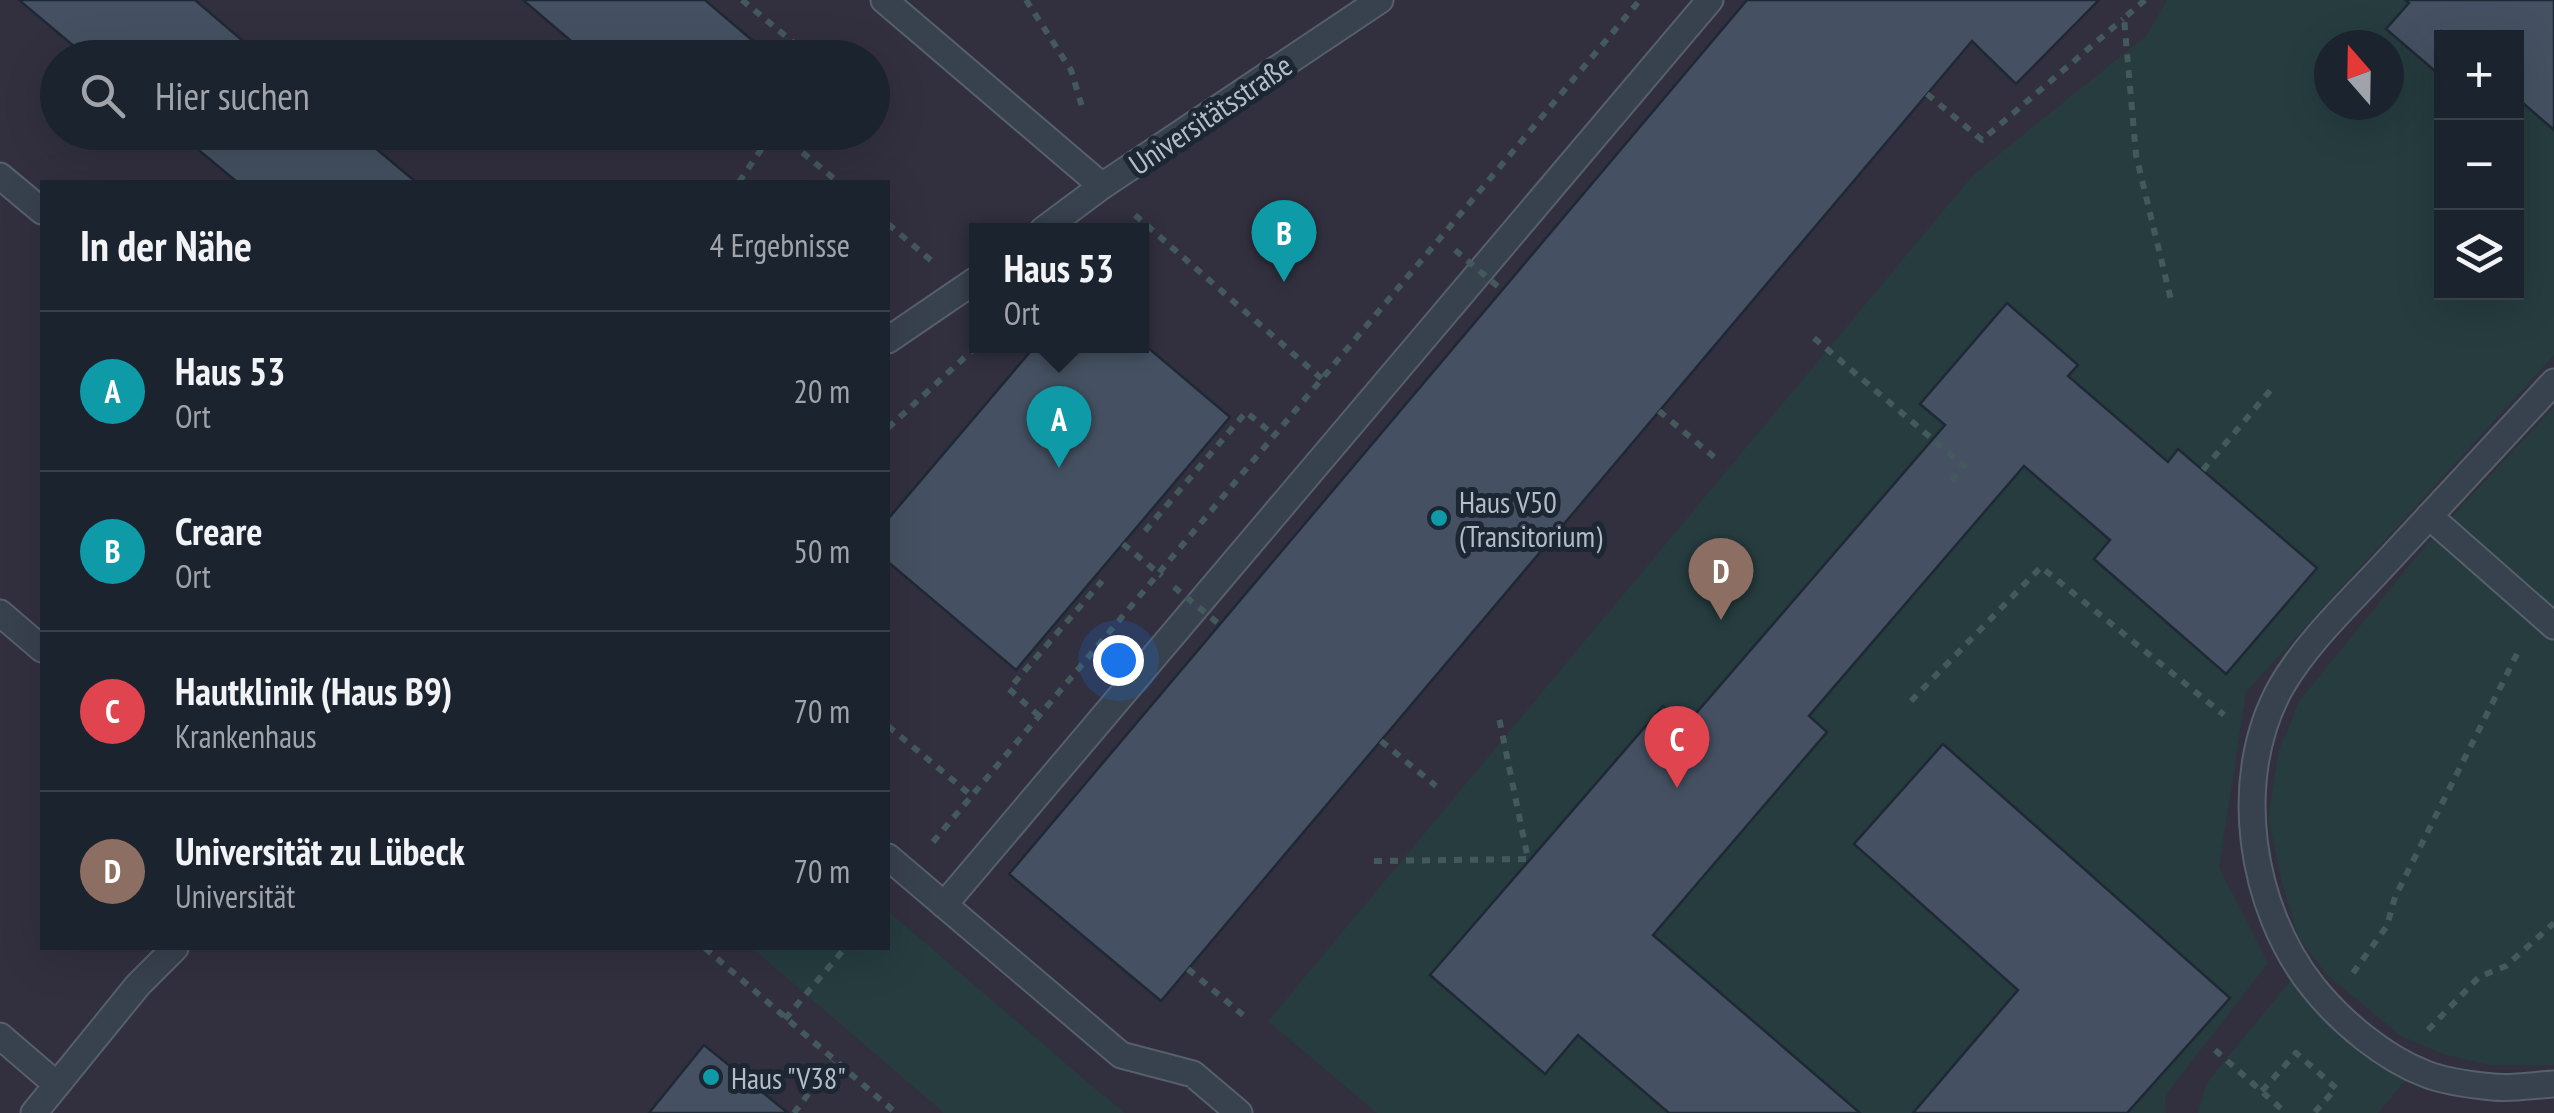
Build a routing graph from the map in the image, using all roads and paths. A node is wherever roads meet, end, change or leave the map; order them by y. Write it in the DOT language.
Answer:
graph roads {
  1 [pos="742,0"];
  2 [pos="884,0"];
  3 [pos="1026,0"];
  4 [pos="1380,0"];
  5 [pos="1640,0"];
  6 [pos="1710,0"];
  7 [pos="2145,0"];
  8 [pos="2124,18"];
  9 [pos="790,40"];
  10 [pos="1927,94"];
  11 [pos="1083,112"];
  12 [pos="763,150"];
  13 [pos="798,150"];
  14 [pos="0,176"];
  15 [pos="740,180"];
  16 [pos="836,180"];
  17 [pos="1102,186"];
  18 [pos="40,209"];
  19 [pos="1052,223"];
  20 [pos="1143,223"];
  21 [pos="890,225"];
  22 [pos="1149,228"];
  23 [pos="1455,250"];
  24 [pos="969,283"];
  25 [pos="969,285"];
  26 [pos="1502,290"];
  27 [pos="2171,300"];
  28 [pos="1814,338"];
  29 [pos="890,339"];
  30 [pos="969,353"];
  31 [pos="1322,380"];
  32 [pos="2554,382"];
  33 [pos="2274,386"];
  34 [pos="1659,411"];
  35 [pos="890,426"];
  36 [pos="1274,435"];
  37 [pos="1714,457"];
  38 [pos="2202,470"];
  39 [pos="1946,486"];
  40 [pos="2430,516"];
  41 [pos="1145,531"];
  42 [pos="1122,544"];
  43 [pos="1158,574"];
  44 [pos="1102,581"];
  45 [pos="1174,587"];
  46 [pos="0,613"];
  47 [pos="2546,620"];
  48 [pos="1219,624"];
  49 [pos="40,647"];
  50 [pos="1911,700"];
  51 [pos="1498,713"];
  52 [pos="1040,716"];
  53 [pos="890,728"];
  54 [pos="1382,741"];
  55 [pos="2259,745"];
  56 [pos="1436,786"];
  57 [pos="972,796"];
  58 [pos="1374,861"];
  59 [pos="897,866"];
  60 [pos="944,905"];
  61 [pos="2554,923"];
  62 [pos="173,950"];
  63 [pos="707,950"];
  64 [pos="843,950"];
  65 [pos="1188,969"];
  66 [pos="2329,1006"];
  67 [pos="1243,1016"];
  68 [pos="785,1019"];
  69 [pos="0,1036"];
  70 [pos="2215,1050"];
  71 [pos="2400,1060"];
  72 [pos="834,1061"];
  73 [pos="58,1084"];
  74 [pos="2554,1084"];
  75 [pos="2262,1091"];
  76 [pos="34,1113"];
  77 [pos="794,1113"];
  78 [pos="896,1113"];
  79 [pos="1239,1113"];
  80 [pos="2286,1113"];
  81 [pos="2314,1113"];
  1 -- 9 [label="path"];
  2 -- 17 [label="lane"];
  3 -- 11 [label="path"];
  4 -- 17 [label="lane, Universitätsstraße"];
  5 -- 31 [label="path"];
  6 -- 60 [label="lane"];
  7 -- 8 [label="path"];
  8 -- 10 [label="path"];
  8 -- 27 [label="path"];
  12 -- 15 [label="path"];
  13 -- 16 [label="path"];
  14 -- 18 [label="lane"];
  17 -- 19 [label="lane, Universitätsstraße"];
  17 -- 20 [label="path"];
  21 -- 24 [label="path"];
  22 -- 31 [label="path"];
  23 -- 26 [label="path, bridge"];
  25 -- 29 [label="lane"];
  28 -- 39 [label="path"];
  30 -- 35 [label="path"];
  31 -- 36 [label="path"];
  32 -- 40 [label="lane"];
  33 -- 38 [label="path"];
  34 -- 37 [label="path"];
  36 -- 41 [label="path"];
  36 -- 43 [label="path"];
  40 -- 47 [label="lane"];
  40 -- 55 [label="lane"];
  42 -- 43 [label="path"];
  43 -- 52 [label="path"];
  44 -- 52 [label="path"];
  45 -- 48 [label="path, bridge"];
  46 -- 49 [label="lane"];
  47 -- 66 [label="path"];
  50 -- 55 [label="path"];
  51 -- 58 [label="path"];
  52 -- 57 [label="path"];
  53 -- 57 [label="path"];
  54 -- 56 [label="path"];
  55 -- 66 [label="lane"];
  57 -- 59 [label="path"];
  59 -- 60 [label="lane"];
  60 -- 79 [label="lane"];
  61 -- 71 [label="path"];
  62 -- 73 [label="lane"];
  63 -- 68 [label="path"];
  64 -- 68 [label="path"];
  65 -- 67 [label="path"];
  66 -- 71 [label="lane"];
  68 -- 72 [label="path"];
  69 -- 73 [label="lane"];
  70 -- 75 [label="path"];
  71 -- 74 [label="lane"];
  72 -- 77 [label="path"];
  72 -- 78 [label="path"];
  73 -- 76 [label="lane"];
  75 -- 80 [label="path"];
  75 -- 81 [label="path"];
}
